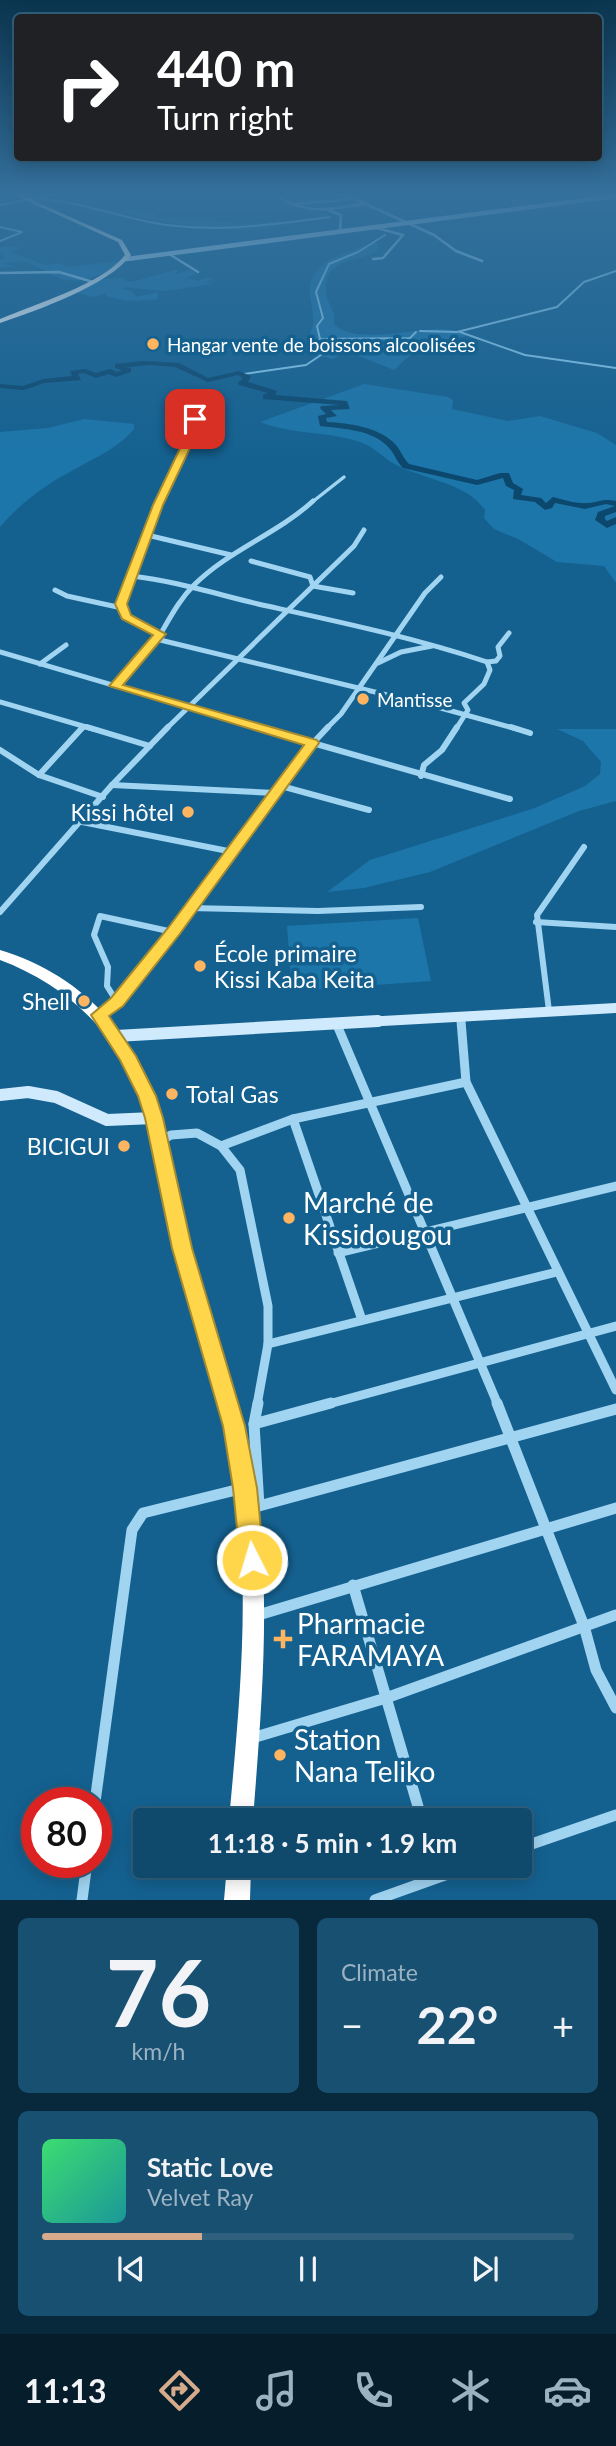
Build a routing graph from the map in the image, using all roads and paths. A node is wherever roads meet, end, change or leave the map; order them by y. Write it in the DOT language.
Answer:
graph roads {
  1 [pos="91,283"];
  2 [pos="0,321"];
  3 [pos="195,419"];
  4 [pos="344,477"];
  5 [pos="364,530"];
  6 [pos="147,535"];
  7 [pos="230,555"];
  8 [pos="251,561"];
  9 [pos="132,576"];
  10 [pos="441,577"];
  11 [pos="313,586"];
  12 [pos="192,588"];
  13 [pos="55,590"];
  14 [pos="353,593"];
  15 [pos="122,608"];
  16 [pos="289,611"];
  17 [pos="509,633"];
  18 [pos="158,636"];
  19 [pos="398,636"];
  20 [pos="66,645"];
  21 [pos="436,646"];
  22 [pos="0,652"];
  23 [pos="238,661"];
  24 [pos="487,662"];
  25 [pos="40,664"];
  26 [pos="376,664"];
  27 [pos="115,686"];
  28 [pos="359,687"];
  29 [pos="0,702"];
  30 [pos="187,708"];
  31 [pos="465,715"];
  32 [pos="82,727"];
  33 [pos="530,733"];
  34 [pos="313,743"];
  35 [pos="150,746"];
  36 [pos="0,750"];
  37 [pos="39,775"];
  38 [pos="421,776"];
  39 [pos="112,785"];
  40 [pos="281,786"];
  41 [pos="275,793"];
  42 [pos="103,796"];
  43 [pos="510,799"];
  44 [pos="369,810"];
  45 [pos="82,822"];
  46 [pos="584,847"];
  47 [pos="233,852"];
  48 [pos="421,907"];
  49 [pos="190,908"];
  50 [pos="0,912"];
  51 [pos="536,922"];
  52 [pos="616,927"];
  53 [pos="173,932"];
  54 [pos="0,955"];
  55 [pos="117,1002"];
  56 [pos="616,1008"];
  57 [pos="549,1011"];
  58 [pos="99,1015"];
  59 [pos="461,1018"];
  60 [pos="337,1025"];
  61 [pos="116,1036"];
  62 [pos="466,1082"];
  63 [pos="0,1096"];
  64 [pos="371,1102"];
  65 [pos="154,1118"];
  66 [pos="293,1119"];
  67 [pos="159,1142"];
  68 [pos="221,1146"];
  69 [pos="616,1186"];
  70 [pos="525,1207"];
  71 [pos="426,1231"];
  72 [pos="338,1253"];
  73 [pos="558,1272"];
  74 [pos="453,1298"];
  75 [pos="362,1320"];
  76 [pos="616,1326"];
  77 [pos="588,1333"];
  78 [pos="268,1344"];
  79 [pos="479,1364"];
  80 [pos="616,1390"];
  81 [pos="616,1409"];
  82 [pos="254,1424"];
  83 [pos="513,1439"];
  84 [pos="245,1488"];
  85 [pos="253,1507"];
  86 [pos="616,1508"];
  87 [pos="545,1530"];
  88 [pos="353,1585"];
  89 [pos="616,1615"];
  90 [pos="255,1616"];
  91 [pos="584,1626"];
  92 [pos="386,1698"];
  93 [pos="616,1708"];
  94 [pos="249,1739"];
  95 [pos="97,1787"];
  96 [pos="242,1808"];
  97 [pos="418,1808"];
  98 [pos="616,1815"];
  99 [pos="532,1844"];
  100 [pos="85,1878"];
  101 [pos="238,1878"];
  102 [pos="422,1878"];
  103 [pos="82,1900"];
  104 [pos="237,1900"];
  105 [pos="375,1900"];
  1 -- 2 [label="highway"];
  3 -- 6 [label="street"];
  4 -- 7 [label="street"];
  5 -- 11 [label="street"];
  6 -- 7 [label="street"];
  6 -- 9 [label="street"];
  7 -- 12 [label="street"];
  8 -- 11 [label="street"];
  9 -- 12 [label="street"];
  9 -- 15 [label="street"];
  10 -- 19 [label="street"];
  11 -- 14 [label="street"];
  11 -- 16 [label="street"];
  12 -- 16 [label="street"];
  12 -- 18 [label="street"];
  13 -- 15 [label="street"];
  15 -- 18 [label="street"];
  16 -- 19 [label="street"];
  16 -- 23 [label="street"];
  17 -- 24 [label="street"];
  18 -- 23 [label="street"];
  18 -- 27 [label="street"];
  19 -- 21 [label="street"];
  19 -- 26 [label="street"];
  20 -- 25 [label="street"];
  21 -- 24 [label="street"];
  21 -- 26 [label="street"];
  22 -- 25 [label="street"];
  23 -- 28 [label="street"];
  23 -- 30 [label="street"];
  24 -- 31 [label="street"];
  25 -- 27 [label="street"];
  26 -- 28 [label="street"];
  27 -- 30 [label="street"];
  28 -- 31 [label="street"];
  28 -- 34 [label="street"];
  29 -- 32 [label="street"];
  30 -- 34 [label="street"];
  30 -- 35 [label="street"];
  31 -- 33 [label="street"];
  31 -- 38 [label="street"];
  32 -- 35 [label="street"];
  32 -- 37 [label="street"];
  34 -- 38 [label="street"];
  34 -- 40 [label="street"];
  35 -- 39 [label="street"];
  36 -- 37 [label="street"];
  37 -- 42 [label="street"];
  38 -- 43 [label="street"];
  39 -- 41 [label="street"];
  39 -- 42 [label="street"];
  40 -- 41 [label="street"];
  40 -- 44 [label="street"];
  41 -- 47 [label="street"];
  42 -- 45 [label="street"];
  45 -- 47 [label="street"];
  45 -- 50 [label="street"];
  46 -- 51 [label="street"];
  47 -- 49 [label="street"];
  48 -- 49 [label="street"];
  49 -- 53 [label="street"];
  51 -- 52 [label="street"];
  51 -- 57 [label="street"];
  53 -- 55 [label="street"];
  53 -- 55 [label="street"];
  54 -- 58 [label="highway"];
  55 -- 58 [label="street"];
  56 -- 57 [label="street"];
  57 -- 59 [label="street"];
  58 -- 61 [label="highway"];
  59 -- 60 [label="street"];
  59 -- 62 [label="street"];
  60 -- 61 [label="street"];
  60 -- 64 [label="street"];
  61 -- 65 [label="highway"];
  62 -- 64 [label="street"];
  62 -- 70 [label="street"];
  63 -- 65 [label="street"];
  64 -- 66 [label="street"];
  64 -- 71 [label="street"];
  65 -- 67 [label="highway"];
  66 -- 68 [label="street"];
  66 -- 72 [label="street"];
  67 -- 68 [label="street"];
  67 -- 84 [label="highway"];
  68 -- 78 [label="street"];
  69 -- 70 [label="street"];
  70 -- 71 [label="street"];
  70 -- 73 [label="street"];
  71 -- 72 [label="street"];
  71 -- 74 [label="street"];
  72 -- 75 [label="street"];
  73 -- 74 [label="street"];
  73 -- 77 [label="street"];
  74 -- 75 [label="street"];
  74 -- 79 [label="street"];
  75 -- 78 [label="street"];
  76 -- 77 [label="street"];
  77 -- 79 [label="street"];
  77 -- 80 [label="street"];
  78 -- 82 [label="street"];
  79 -- 82 [label="street"];
  79 -- 83 [label="street"];
  81 -- 83 [label="street"];
  82 -- 85 [label="street"];
  83 -- 85 [label="street"];
  83 -- 87 [label="street"];
  84 -- 85 [label="highway"];
  84 -- 95 [label="street"];
  85 -- 90 [label="highway"];
  86 -- 87 [label="street"];
  87 -- 88 [label="street"];
  87 -- 91 [label="street"];
  88 -- 90 [label="street"];
  88 -- 92 [label="street"];
  89 -- 91 [label="street"];
  90 -- 94 [label="highway"];
  91 -- 92 [label="street"];
  91 -- 93 [label="street"];
  92 -- 94 [label="street"];
  92 -- 97 [label="street"];
  94 -- 96 [label="highway"];
  98 -- 99 [label="street"];
  100 -- 103 [label="street"];
  101 -- 104 [label="highway"];
  102 -- 105 [label="street"];
}
